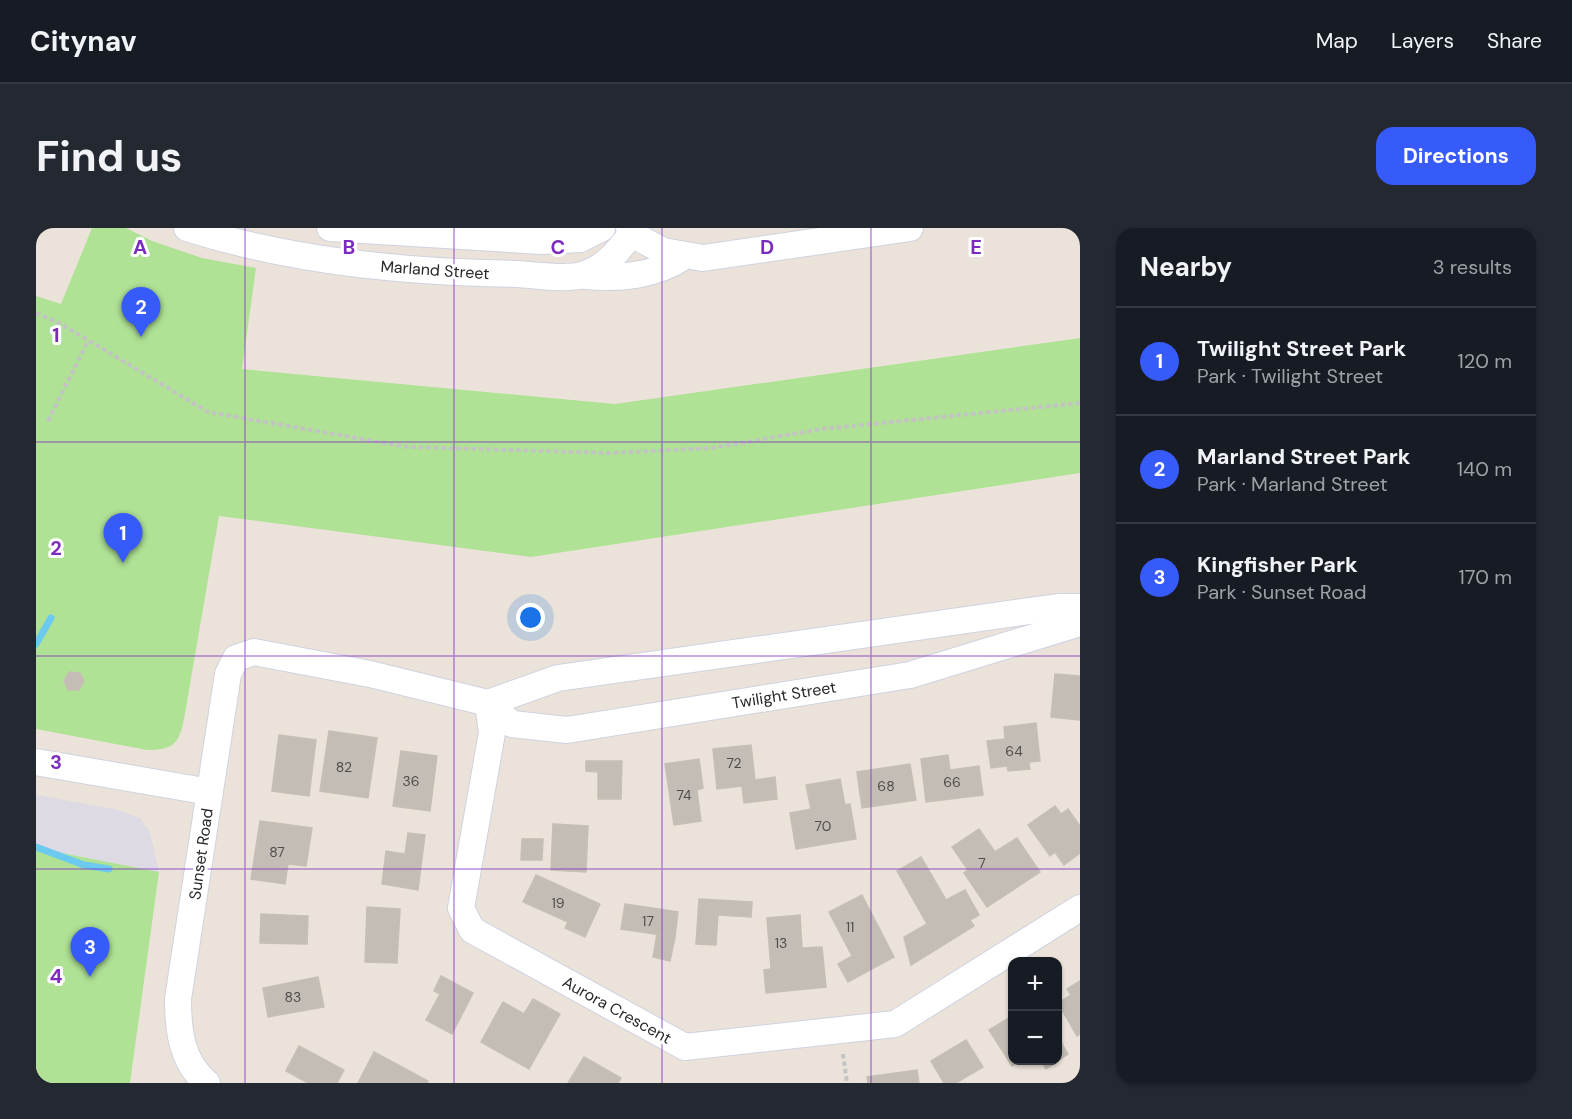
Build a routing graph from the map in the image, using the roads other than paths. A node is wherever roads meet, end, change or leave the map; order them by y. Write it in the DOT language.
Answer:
graph roads {
  1 [pos="187,228"];
  2 [pos="330,228"];
  3 [pos="602,228"];
  4 [pos="910,228"];
  5 [pos="631,230"];
  6 [pos="686,256"];
  7 [pos="580,276"];
  8 [pos="1080,607"];
  9 [pos="1080,623"];
  10 [pos="488,703"];
  11 [pos="36,762"];
  12 [pos="210,792"];
  13 [pos="1080,908"];
  14 [pos="207,1083"];
  1 -- 7 [label="street, Marland Street"];
  2 -- 3 [label="street, Marland Street"];
  4 -- 6 [label="street, Marland Street"];
  5 -- 6 [label="street, Marland Street"];
  5 -- 7 [label="street, Marland Street"];
  6 -- 7 [label="street, Marland Street"];
  8 -- 10 [label="street"];
  9 -- 10 [label="street, Twilight Street"];
  10 -- 12 [label="street, Twilight Street"];
  10 -- 13 [label="street, Aurora Crescent"];
  11 -- 12 [label="street, Sunset Road"];
  12 -- 14 [label="street, Sunset Road"];
}
